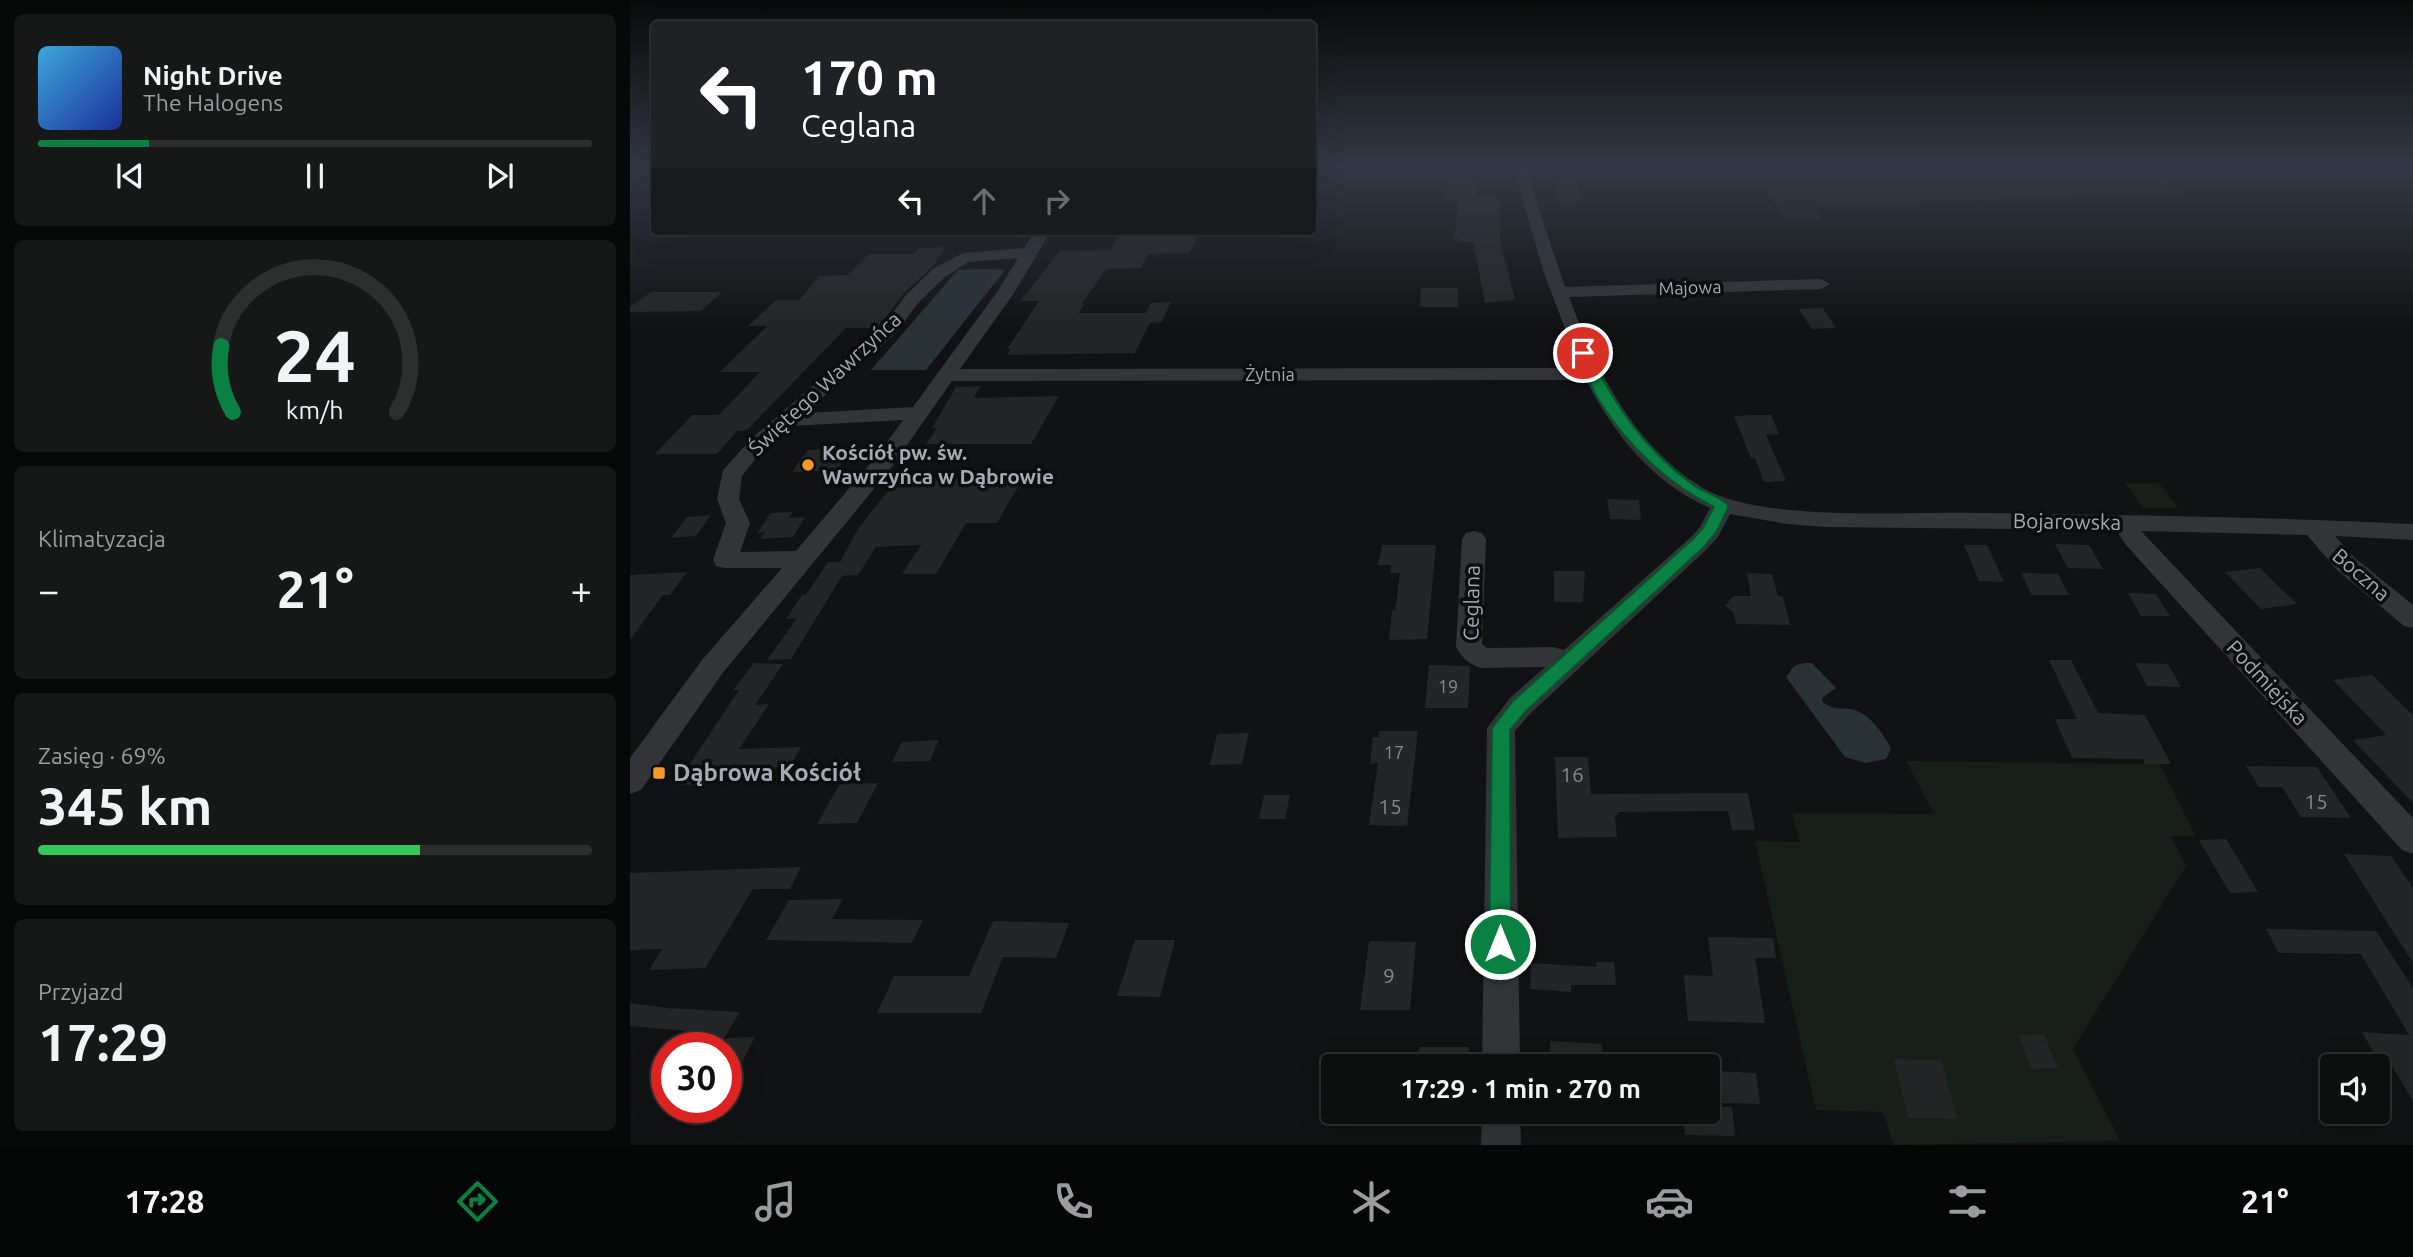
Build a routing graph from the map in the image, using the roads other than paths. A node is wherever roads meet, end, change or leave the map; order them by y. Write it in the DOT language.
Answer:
graph roads {
  1 [pos="1533,220"];
  2 [pos="1040,235"];
  3 [pos="1029,253"];
  4 [pos="1821,284"];
  5 [pos="1559,292"];
  6 [pos="1591,374"];
  7 [pos="949,375"];
  8 [pos="919,412"];
  9 [pos="785,420"];
  10 [pos="1722,506"];
  11 [pos="2123,523"];
  12 [pos="2313,527"];
  13 [pos="2413,532"];
  14 [pos="1474,539"];
  15 [pos="801,559"];
  16 [pos="2413,619"];
  17 [pos="1567,664"];
  18 [pos="630,781"];
  19 [pos="2413,840"];
  20 [pos="1501,1054"];
  21 [pos="1501,1124"];
  22 [pos="1501,1145"];
  1 -- 5 [label="street"];
  2 -- 3 [label="street"];
  3 -- 7 [label="street"];
  3 -- 9 [label="street, Świętego Wawrzyńca"];
  4 -- 5 [label="street, Majowa"];
  5 -- 6 [label="street"];
  6 -- 7 [label="street, Żytnia"];
  6 -- 10 [label="street"];
  7 -- 8 [label="street"];
  8 -- 9 [label="street"];
  8 -- 15 [label="street"];
  9 -- 15 [label="street, Świętego Wawrzyńca"];
  10 -- 11 [label="street, Bojarowska"];
  10 -- 17 [label="street"];
  11 -- 12 [label="street, Bojarowska"];
  11 -- 19 [label="street, Podmiejska"];
  12 -- 13 [label="street, Bojarowska"];
  12 -- 16 [label="street, Boczna"];
  14 -- 17 [label="street, Ceglana"];
  15 -- 18 [label="street"];
  17 -- 20 [label="street"];
  21 -- 22 [label="street"];
}
